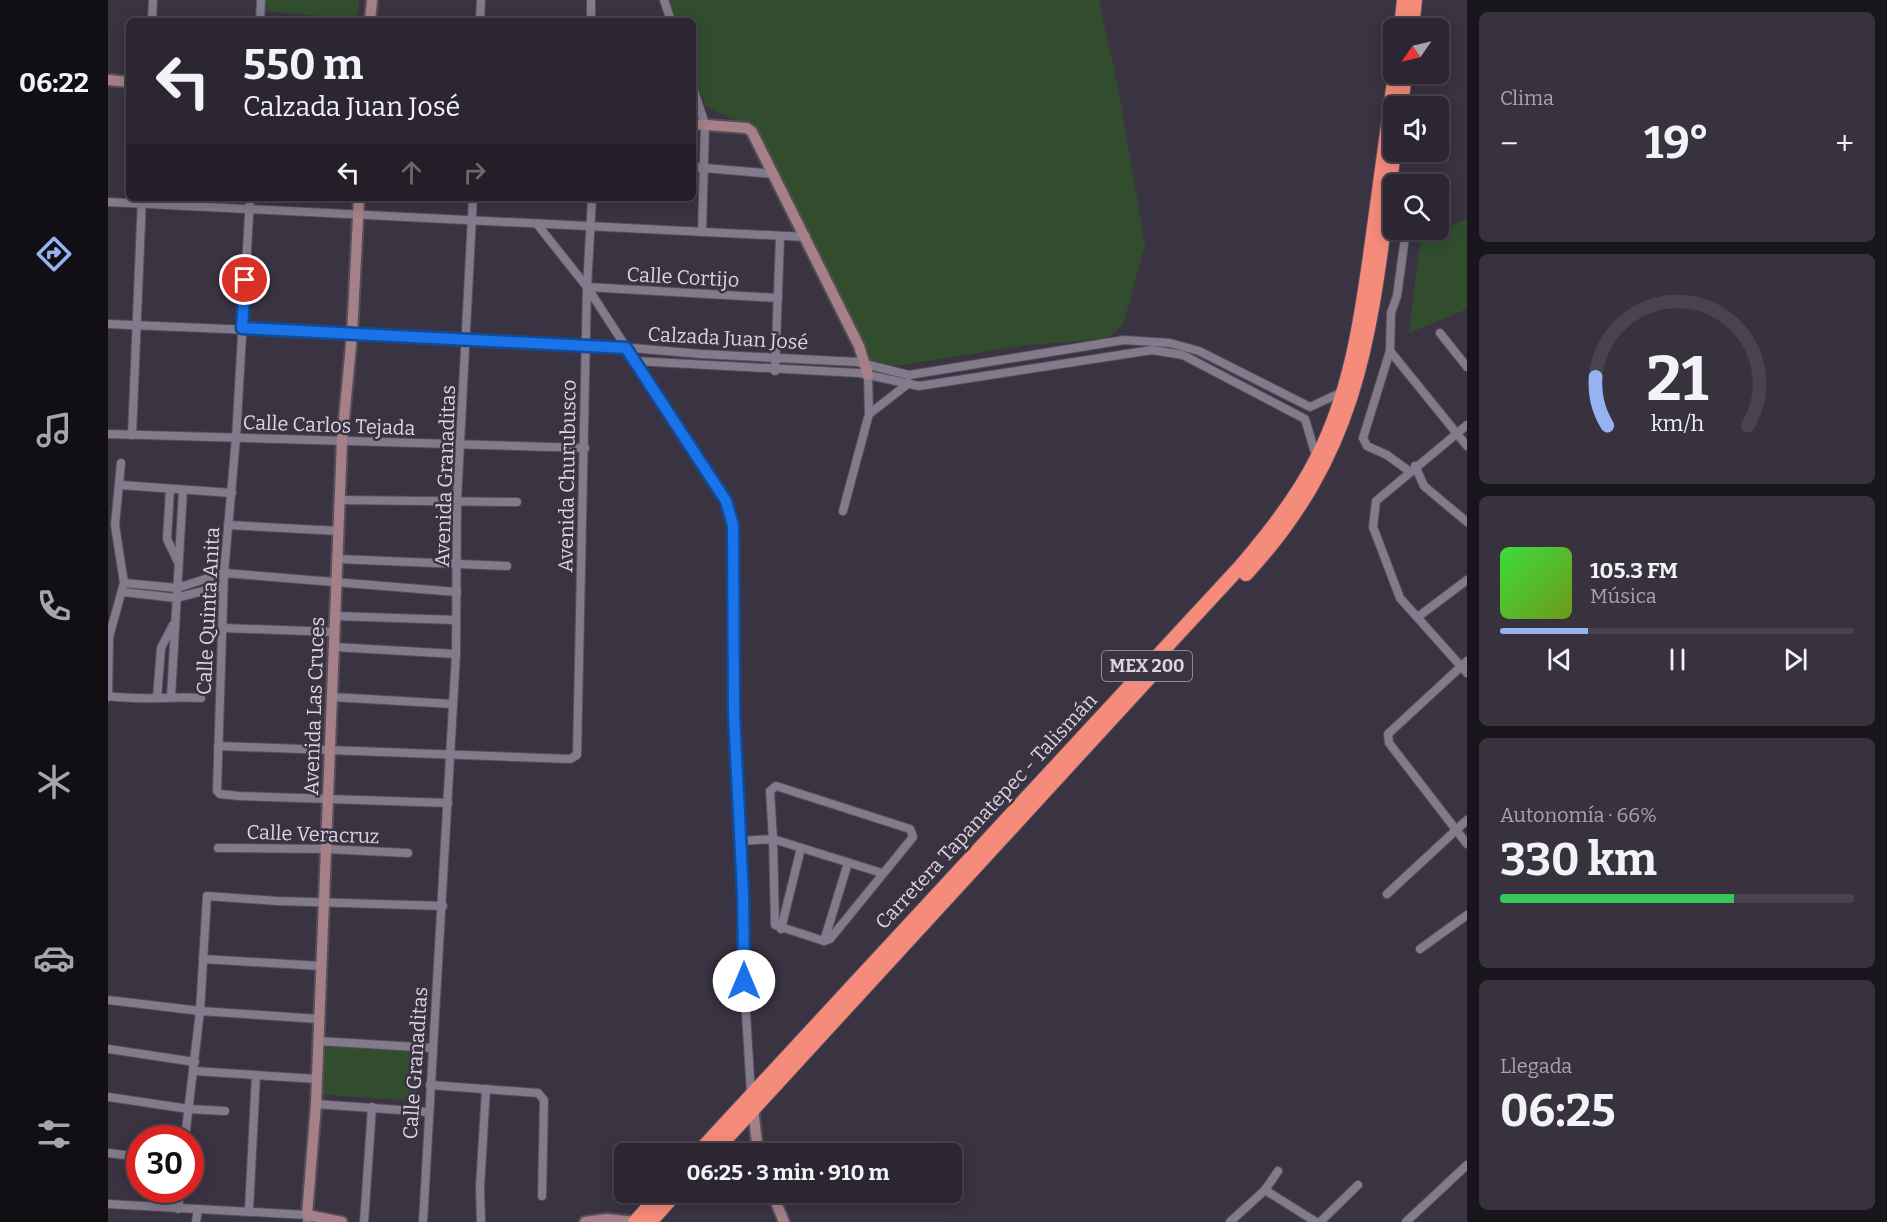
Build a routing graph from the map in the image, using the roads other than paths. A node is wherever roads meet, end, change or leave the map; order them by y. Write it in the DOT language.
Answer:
graph roads {
  1 [pos="153,0"];
  2 [pos="261,0"];
  3 [pos="372,0"];
  4 [pos="481,0"];
  5 [pos="591,0"];
  6 [pos="664,0"];
  7 [pos="1404,0"];
  8 [pos="1415,0"];
  9 [pos="152,18"];
  10 [pos="260,18"];
  11 [pos="370,18"];
  12 [pos="480,18"];
  13 [pos="591,18"];
  14 [pos="670,18"];
  15 [pos="1402,18"];
  16 [pos="1413,18"];
  17 [pos="108,80"];
  18 [pos="126,82"];
  19 [pos="1394,84"];
  20 [pos="696,97"];
  21 [pos="696,124"];
  22 [pos="705,124"];
  23 [pos="696,167"];
  24 [pos="705,167"];
  25 [pos="774,174"];
  26 [pos="142,201"];
  27 [pos="250,201"];
  28 [pos="359,201"];
  29 [pos="473,201"];
  30 [pos="592,201"];
  31 [pos="108,202"];
  32 [pos="249,209"];
  33 [pos="358,216"];
  34 [pos="473,219"];
  35 [pos="537,224"];
  36 [pos="591,226"];
  37 [pos="702,232"];
  38 [pos="806,237"];
  39 [pos="780,238"];
  40 [pos="1386,240"];
  41 [pos="1404,240"];
  42 [pos="587,287"];
  43 [pos="778,298"];
  44 [pos="108,324"];
  45 [pos="136,325"];
  46 [pos="242,328"];
  47 [pos="1440,333"];
  48 [pos="352,335"];
  49 [pos="467,339"];
  50 [pos="586,344"];
  51 [pos="626,348"];
  52 [pos="1390,351"];
  53 [pos="777,357"];
  54 [pos="635,361"];
  55 [pos="865,363"];
  56 [pos="1467,367"];
  57 [pos="775,370"];
  58 [pos="872,375"];
  59 [pos="909,375"];
  60 [pos="909,386"];
  61 [pos="1342,392"];
  62 [pos="1310,406"];
  63 [pos="869,414"];
  64 [pos="1305,419"];
  65 [pos="1467,425"];
  66 [pos="108,434"];
  67 [pos="1457,434"];
  68 [pos="132,435"];
  69 [pos="236,438"];
  70 [pos="342,440"];
  71 [pos="462,446"];
  72 [pos="1467,446"];
  73 [pos="585,448"];
  74 [pos="1317,458"];
  75 [pos="122,463"];
  76 [pos="1412,469"];
  77 [pos="121,485"];
  78 [pos="170,489"];
  79 [pos="183,490"];
  80 [pos="231,493"];
  81 [pos="340,500"];
  82 [pos="457,500"];
  83 [pos="517,502"];
  84 [pos="843,511"];
  85 [pos="1467,522"];
  86 [pos="228,525"];
  87 [pos="339,531"];
  88 [pos="338,559"];
  89 [pos="178,562"];
  90 [pos="458,564"];
  91 [pos="507,566"];
  92 [pos="224,573"];
  93 [pos="1467,580"];
  94 [pos="337,584"];
  95 [pos="223,586"];
  96 [pos="123,588"];
  97 [pos="177,588"];
  98 [pos="457,592"];
  99 [pos="176,598"];
  100 [pos="336,616"];
  101 [pos="1419,616"];
  102 [pos="456,620"];
  103 [pos="175,621"];
  104 [pos="223,628"];
  105 [pos="335,632"];
  106 [pos="334,647"];
  107 [pos="456,654"];
  108 [pos="1464,664"];
  109 [pos="1467,673"];
  110 [pos="108,697"];
  111 [pos="171,697"];
  112 [pos="332,697"];
  113 [pos="157,698"];
  114 [pos="201,698"];
  115 [pos="453,704"];
  116 [pos="218,746"];
  117 [pos="330,750"];
  118 [pos="450,755"];
  119 [pos="328,798"];
  120 [pos="448,803"];
  121 [pos="1467,820"];
  122 [pos="1455,831"];
  123 [pos="773,839"];
  124 [pos="740,841"];
  125 [pos="1467,844"];
  126 [pos="218,848"];
  127 [pos="801,848"];
  128 [pos="326,849"];
  129 [pos="408,853"];
  130 [pos="848,863"];
  131 [pos="882,873"];
  132 [pos="1388,894"];
  133 [pos="324,902"];
  134 [pos="443,906"];
  135 [pos="1467,915"];
  136 [pos="781,929"];
  137 [pos="824,941"];
  138 [pos="1420,949"];
  139 [pos="203,959"];
  140 [pos="321,966"];
  141 [pos="108,999"];
  142 [pos="200,1011"];
  143 [pos="319,1019"];
  144 [pos="318,1041"];
  145 [pos="432,1048"];
  146 [pos="108,1049"];
  147 [pos="194,1067"];
  148 [pos="255,1075"];
  149 [pos="316,1079"];
  150 [pos="430,1085"];
  151 [pos="486,1089"];
  152 [pos="108,1097"];
  153 [pos="752,1101"];
  154 [pos="315,1104"];
  155 [pos="372,1107"];
  156 [pos="189,1109"];
  157 [pos="225,1111"];
  158 [pos="428,1112"];
  159 [pos="187,1125"];
  160 [pos="708,1143"];
  161 [pos="720,1143"];
  162 [pos="757,1143"];
  163 [pos="108,1153"];
  164 [pos="126,1155"];
  165 [pos="1467,1165"];
  166 [pos="1278,1171"];
  167 [pos="1358,1185"];
  168 [pos="1265,1190"];
  169 [pos="542,1196"];
  170 [pos="179,1203"];
  171 [pos="652,1203"];
  172 [pos="667,1203"];
  173 [pos="776,1203"];
  174 [pos="108,1204"];
  175 [pos="178,1209"];
  176 [pos="198,1209"];
  177 [pos="249,1210"];
  178 [pos="307,1219"];
  179 [pos="196,1222"];
  180 [pos="342,1222"];
  181 [pos="364,1222"];
  182 [pos="423,1222"];
  183 [pos="481,1222"];
  184 [pos="585,1222"];
  185 [pos="635,1222"];
  186 [pos="650,1222"];
  187 [pos="784,1222"];
  188 [pos="1230,1222"];
  189 [pos="1318,1222"];
  190 [pos="1406,1222"];
  1 -- 9 [label="street"];
  2 -- 10 [label="street"];
  3 -- 11 [label="street"];
  4 -- 12 [label="street"];
  5 -- 13 [label="street"];
  6 -- 14 [label="street"];
  7 -- 15 [label="highway"];
  8 -- 16 [label="highway"];
  17 -- 18 [label="street"];
  19 -- 61 [label="highway, Carretera Tapanatepec - Talismán / MEX 200"];
  20 -- 22 [label="street"];
  21 -- 22 [label="street"];
  22 -- 24 [label="street"];
  22 -- 25 [label="street"];
  23 -- 24 [label="street"];
  24 -- 25 [label="street"];
  24 -- 37 [label="street"];
  25 -- 38 [label="street"];
  26 -- 31 [label="street"];
  26 -- 32 [label="street"];
  26 -- 45 [label="street"];
  27 -- 32 [label="street, Calle Quinta Anita"];
  28 -- 33 [label="street, Avenida Las Cruces"];
  29 -- 34 [label="street, Avenida Granaditas"];
  30 -- 36 [label="street, Avenida Churubusco"];
  32 -- 33 [label="street"];
  32 -- 46 [label="street, Calle Quinta Anita"];
  33 -- 34 [label="street"];
  33 -- 48 [label="street, Avenida Las Cruces"];
  34 -- 35 [label="street"];
  34 -- 49 [label="street, Avenida Granaditas"];
  35 -- 36 [label="street"];
  35 -- 42 [label="street"];
  36 -- 37 [label="street"];
  36 -- 42 [label="street, Avenida Churubusco"];
  37 -- 39 [label="street"];
  38 -- 39 [label="street"];
  38 -- 55 [label="street"];
  39 -- 43 [label="street"];
  40 -- 153 [label="highway, Carretera Tapanatepec - Talismán / MEX 200"];
  41 -- 52 [label="street"];
  42 -- 43 [label="street, Calle Cortijo"];
  42 -- 50 [label="street, Avenida Churubusco"];
  42 -- 51 [label="street"];
  43 -- 53 [label="street"];
  44 -- 45 [label="street, Calzada Juan José"];
  45 -- 46 [label="street, Calzada Juan José"];
  45 -- 68 [label="street"];
  46 -- 48 [label="street, Calzada Juan José"];
  46 -- 69 [label="street, Calle Quinta Anita"];
  47 -- 56 [label="street"];
  48 -- 49 [label="street, Calzada Juan José"];
  48 -- 70 [label="street, Avenida Las Cruces"];
  49 -- 50 [label="street, Calzada Juan José"];
  49 -- 71 [label="street, Avenida Granaditas"];
  50 -- 51 [label="street, Calzada Juan José"];
  50 -- 73 [label="street, Avenida Churubusco"];
  51 -- 53 [label="street, Calzada Juan José"];
  51 -- 54 [label="street"];
  52 -- 67 [label="street"];
  52 -- 76 [label="street"];
  53 -- 55 [label="street, Calzada Juan José"];
  53 -- 57 [label="street"];
  54 -- 57 [label="street, Calzada Juan José"];
  54 -- 124 [label="street"];
  55 -- 58 [label="street"];
  55 -- 59 [label="street, Calzada Juan José"];
  57 -- 58 [label="street, Calzada Juan José"];
  58 -- 60 [label="street, Calzada Juan José"];
  58 -- 63 [label="street"];
  59 -- 60 [label="street"];
  59 -- 62 [label="street"];
  60 -- 63 [label="street"];
  60 -- 64 [label="street"];
  61 -- 62 [label="street"];
  61 -- 74 [label="highway, Carretera Tapanatepec - Talismán / MEX 200"];
  62 -- 64 [label="street"];
  63 -- 84 [label="street"];
  64 -- 74 [label="street"];
  65 -- 67 [label="street"];
  66 -- 68 [label="street, Calle Carlos Tejada"];
  67 -- 72 [label="street"];
  67 -- 76 [label="street"];
  68 -- 69 [label="street, Calle Carlos Tejada"];
  69 -- 70 [label="street, Calle Carlos Tejada"];
  69 -- 80 [label="street, Calle Quinta Anita"];
  70 -- 71 [label="street, Calle Carlos Tejada"];
  70 -- 81 [label="street, Avenida Las Cruces"];
  71 -- 73 [label="street, Calle Carlos Tejada"];
  71 -- 82 [label="street, Avenida Granaditas"];
  73 -- 118 [label="street, Avenida Churubusco"];
  74 -- 153 [label="highway, Carretera Tapanatepec - Talismán / MEX 200"];
  75 -- 77 [label="street"];
  76 -- 85 [label="street"];
  76 -- 101 [label="street"];
  77 -- 78 [label="street"];
  77 -- 96 [label="street"];
  78 -- 79 [label="street"];
  78 -- 89 [label="street"];
  79 -- 80 [label="street"];
  79 -- 89 [label="street"];
  80 -- 86 [label="street, Calle Quinta Anita"];
  81 -- 82 [label="street"];
  81 -- 87 [label="street, Avenida Las Cruces"];
  82 -- 83 [label="street"];
  82 -- 90 [label="street, Avenida Granaditas"];
  86 -- 87 [label="street"];
  86 -- 92 [label="street, Calle Quinta Anita"];
  87 -- 88 [label="street, Avenida Las Cruces"];
  88 -- 90 [label="street"];
  88 -- 94 [label="street, Avenida Las Cruces"];
  89 -- 97 [label="street"];
  90 -- 91 [label="street"];
  90 -- 98 [label="street, Avenida Granaditas"];
  92 -- 94 [label="street"];
  92 -- 95 [label="street, Calle Quinta Anita"];
  92 -- 97 [label="street"];
  93 -- 101 [label="street"];
  94 -- 98 [label="street"];
  94 -- 100 [label="street, Avenida Las Cruces"];
  95 -- 99 [label="street"];
  95 -- 104 [label="street, Calle Quinta Anita"];
  96 -- 97 [label="street"];
  96 -- 99 [label="street"];
  96 -- 110 [label="street"];
  97 -- 99 [label="street"];
  98 -- 102 [label="street, Avenida Granaditas"];
  99 -- 103 [label="street"];
  100 -- 102 [label="street"];
  100 -- 105 [label="street, Avenida Las Cruces"];
  101 -- 108 [label="street"];
  102 -- 107 [label="street, Avenida Granaditas"];
  103 -- 111 [label="street"];
  103 -- 113 [label="street"];
  104 -- 105 [label="street"];
  104 -- 116 [label="street, Calle Quinta Anita"];
  105 -- 106 [label="street, Avenida Las Cruces"];
  106 -- 107 [label="street"];
  106 -- 112 [label="street, Avenida Las Cruces"];
  107 -- 115 [label="street, Avenida Granaditas"];
  108 -- 109 [label="street"];
  108 -- 122 [label="street"];
  110 -- 113 [label="street"];
  111 -- 113 [label="street"];
  111 -- 114 [label="street"];
  112 -- 115 [label="street"];
  112 -- 117 [label="street, Avenida Las Cruces"];
  115 -- 118 [label="street, Avenida Granaditas"];
  116 -- 117 [label="street"];
  116 -- 119 [label="street, Calle Quinta Anita"];
  117 -- 118 [label="street"];
  117 -- 119 [label="street, Avenida Las Cruces"];
  118 -- 120 [label="street, Avenida Granaditas"];
  119 -- 120 [label="street"];
  119 -- 128 [label="street, Avenida Las Cruces"];
  120 -- 134 [label="street, Calle Granaditas"];
  121 -- 122 [label="street"];
  122 -- 125 [label="street"];
  122 -- 132 [label="street"];
  123 -- 124 [label="street"];
  123 -- 127 [label="street"];
  123 -- 131 [label="street"];
  123 -- 136 [label="street"];
  124 -- 153 [label="street"];
  126 -- 128 [label="street, Calle Veracruz"];
  127 -- 130 [label="street"];
  127 -- 136 [label="street"];
  128 -- 129 [label="street, Calle Veracruz"];
  128 -- 133 [label="street, Avenida Las Cruces"];
  130 -- 131 [label="street"];
  130 -- 137 [label="street"];
  131 -- 137 [label="street"];
  133 -- 134 [label="street"];
  133 -- 139 [label="street"];
  133 -- 140 [label="street, Avenida Las Cruces"];
  134 -- 145 [label="street, Calle Granaditas"];
  135 -- 138 [label="street"];
  136 -- 137 [label="street"];
  139 -- 140 [label="street"];
  139 -- 142 [label="street"];
  140 -- 143 [label="street, Avenida Las Cruces"];
  141 -- 142 [label="street"];
  142 -- 143 [label="street"];
  142 -- 147 [label="street"];
  143 -- 144 [label="street, Avenida Las Cruces"];
  144 -- 145 [label="street"];
  144 -- 149 [label="street, Avenida Las Cruces"];
  145 -- 150 [label="street, Calle Granaditas"];
  146 -- 147 [label="street"];
  147 -- 148 [label="street"];
  147 -- 156 [label="street"];
  148 -- 149 [label="street"];
  148 -- 177 [label="street"];
  149 -- 154 [label="street, Avenida Las Cruces"];
  150 -- 151 [label="street"];
  150 -- 158 [label="street, Calle Granaditas"];
  151 -- 169 [label="street"];
  151 -- 183 [label="street"];
  152 -- 156 [label="street"];
  153 -- 160 [label="highway, Carretera Tapanatepec - Talismán / MEX 200"];
  153 -- 161 [label="highway, Carretera Tapanatepec - Talismán / MEX 200"];
  153 -- 162 [label="street"];
  154 -- 155 [label="street"];
  154 -- 178 [label="street, Avenida Las Cruces"];
  155 -- 158 [label="street"];
  155 -- 181 [label="street"];
  156 -- 157 [label="street"];
  156 -- 159 [label="street"];
  158 -- 182 [label="street, Calle Granaditas"];
  163 -- 164 [label="street"];
  165 -- 190 [label="street"];
  166 -- 168 [label="street"];
  167 -- 189 [label="street"];
  168 -- 188 [label="street"];
  168 -- 189 [label="street"];
  170 -- 175 [label="street"];
  171 -- 185 [label="highway"];
  172 -- 186 [label="highway"];
  173 -- 187 [label="street"];
  174 -- 175 [label="street"];
  175 -- 176 [label="street"];
  176 -- 177 [label="street"];
  176 -- 179 [label="street"];
  177 -- 178 [label="street"];
  178 -- 180 [label="street"];
  184 -- 185 [label="street"];
}
